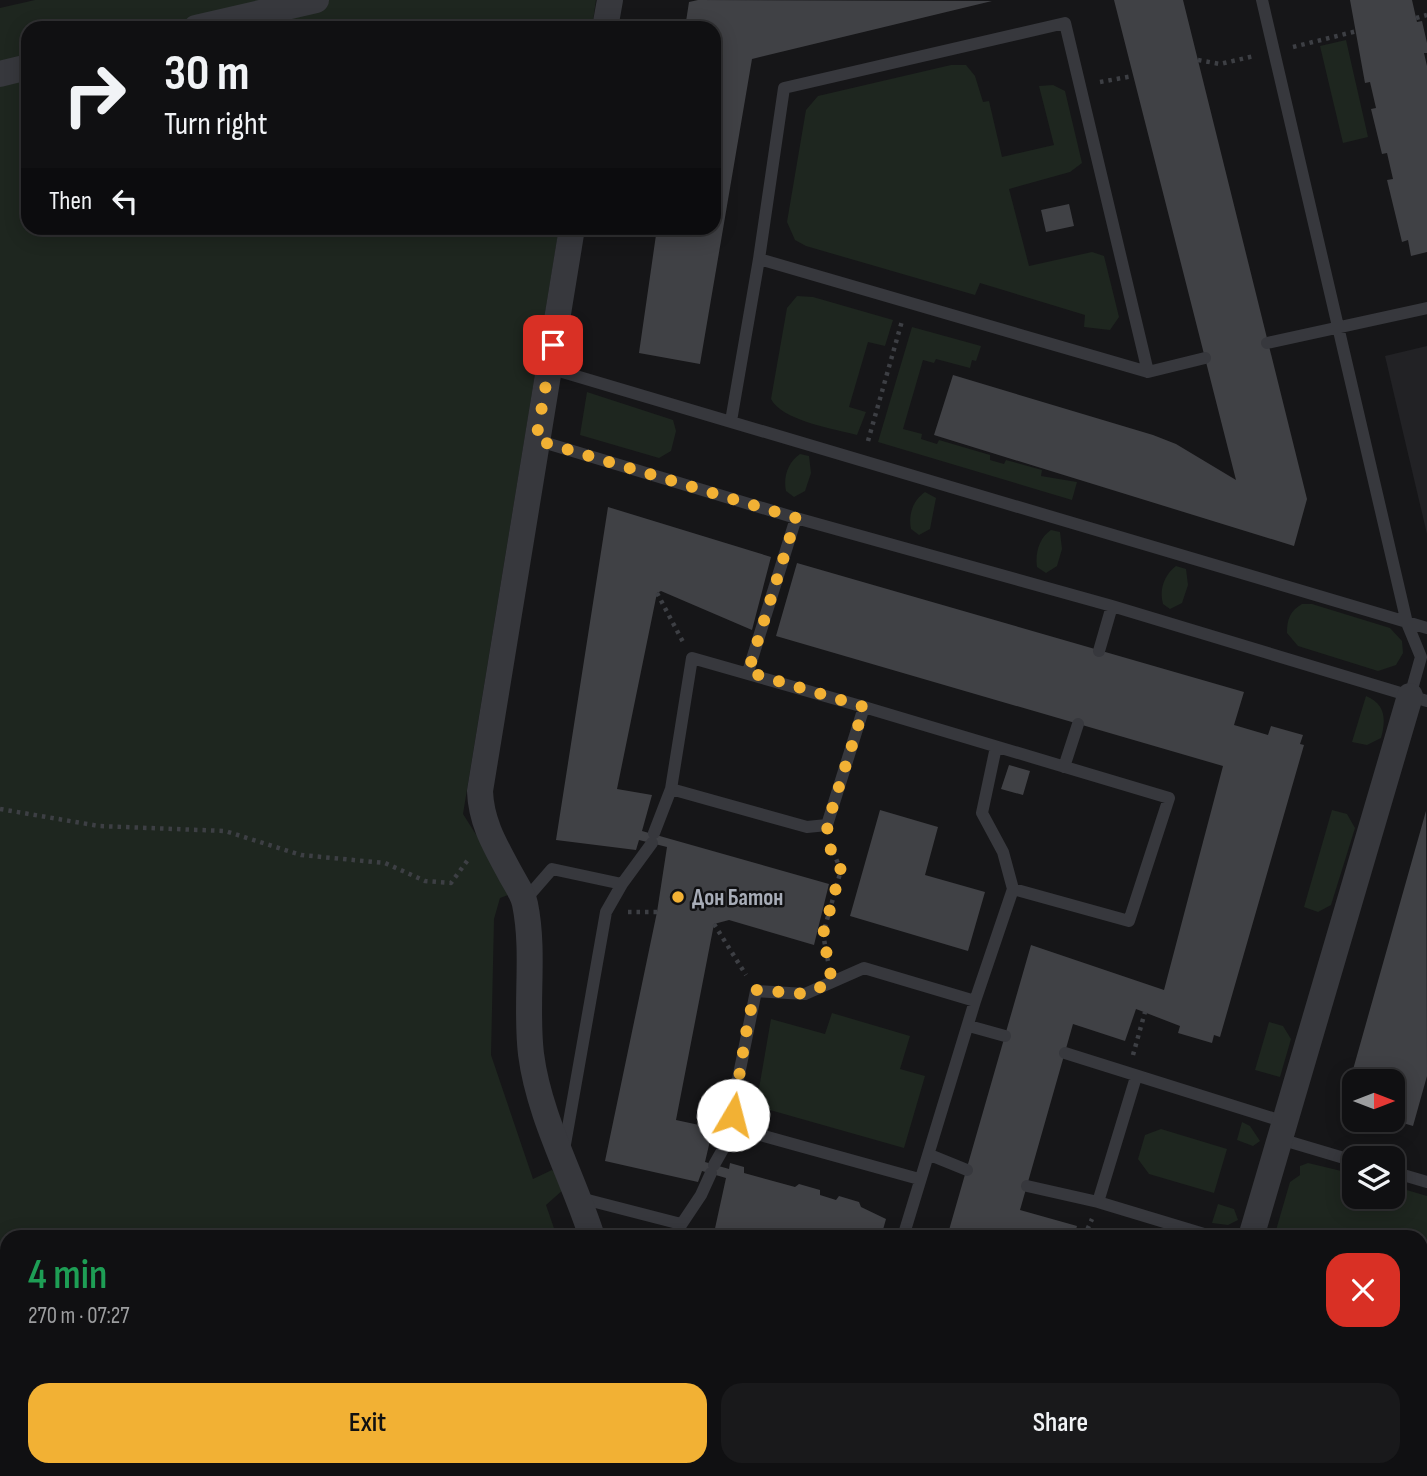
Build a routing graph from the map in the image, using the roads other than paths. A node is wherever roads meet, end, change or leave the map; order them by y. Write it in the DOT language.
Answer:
graph roads {
  1 [pos="316,0"];
  2 [pos="610,0"];
  3 [pos="1262,0"];
  4 [pos="226,21"];
  5 [pos="606,21"];
  6 [pos="21,69"];
  7 [pos="0,74"];
  8 [pos="571,235"];
  9 [pos="759,260"];
  10 [pos="1427,308"];
  11 [pos="1339,329"];
  12 [pos="1266,343"];
  13 [pos="1205,358"];
  14 [pos="549,368"];
  15 [pos="1147,372"];
  16 [pos="731,421"];
  17 [pos="536,440"];
  18 [pos="796,518"];
  19 [pos="1112,606"];
  20 [pos="1407,623"];
  21 [pos="1427,628"];
  22 [pos="1099,651"];
  23 [pos="748,672"];
  24 [pos="1419,699"];
  25 [pos="864,707"];
  26 [pos="1078,724"];
  27 [pos="996,747"];
  28 [pos="1064,766"];
  29 [pos="671,789"];
  30 [pos="622,884"];
  31 [pos="1013,890"];
  32 [pos="525,901"];
  33 [pos="975,1001"];
  34 [pos="969,1026"];
  35 [pos="1005,1036"];
  36 [pos="1065,1053"];
  37 [pos="1136,1077"];
  38 [pos="735,1128"];
  39 [pos="1282,1130"];
  40 [pos="930,1155"];
  41 [pos="1342,1156"];
  42 [pos="563,1158"];
  43 [pos="967,1170"];
  44 [pos="1405,1176"];
  45 [pos="919,1180"];
  46 [pos="1427,1182"];
  47 [pos="1027,1186"];
  48 [pos="579,1198"];
  49 [pos="1098,1202"];
  50 [pos="681,1224"];
  51 [pos="590,1230"];
  52 [pos="677,1230"];
  53 [pos="905,1230"];
  54 [pos="1191,1230"];
  55 [pos="1253,1230"];
  1 -- 4 [label="street"];
  2 -- 5 [label="street"];
  3 -- 11 [label="lane"];
  6 -- 7 [label="street"];
  8 -- 14 [label="street"];
  9 -- 15 [label="lane"];
  9 -- 15 [label="lane"];
  9 -- 16 [label="lane"];
  10 -- 11 [label="lane"];
  11 -- 12 [label="lane"];
  11 -- 20 [label="lane"];
  13 -- 15 [label="lane"];
  14 -- 16 [label="lane"];
  14 -- 17 [label="street"];
  16 -- 20 [label="lane"];
  17 -- 18 [label="lane"];
  17 -- 32 [label="street"];
  18 -- 19 [label="lane"];
  18 -- 23 [label="lane"];
  19 -- 22 [label="lane"];
  19 -- 24 [label="lane"];
  20 -- 21 [label="lane"];
  20 -- 24 [label="lane"];
  23 -- 25 [label="lane"];
  23 -- 29 [label="lane"];
  24 -- 39 [label="street"];
  25 -- 27 [label="lane"];
  25 -- 29 [label="lane"];
  26 -- 28 [label="lane"];
  27 -- 28 [label="lane"];
  27 -- 31 [label="lane"];
  28 -- 31 [label="lane"];
  29 -- 30 [label="lane"];
  30 -- 32 [label="lane"];
  30 -- 42 [label="lane"];
  31 -- 33 [label="lane"];
  32 -- 42 [label="street"];
  33 -- 34 [label="lane"];
  33 -- 38 [label="lane"];
  34 -- 35 [label="lane"];
  34 -- 40 [label="lane"];
  36 -- 37 [label="lane"];
  37 -- 39 [label="lane"];
  37 -- 49 [label="lane"];
  38 -- 45 [label="lane"];
  38 -- 50 [label="lane"];
  39 -- 41 [label="lane"];
  39 -- 55 [label="street"];
  40 -- 43 [label="lane"];
  40 -- 45 [label="lane"];
  42 -- 48 [label="street"];
  44 -- 46 [label="lane"];
  45 -- 53 [label="lane"];
  47 -- 49 [label="lane"];
  48 -- 50 [label="lane"];
  48 -- 51 [label="street"];
  49 -- 54 [label="lane"];
  50 -- 52 [label="lane"];
}
